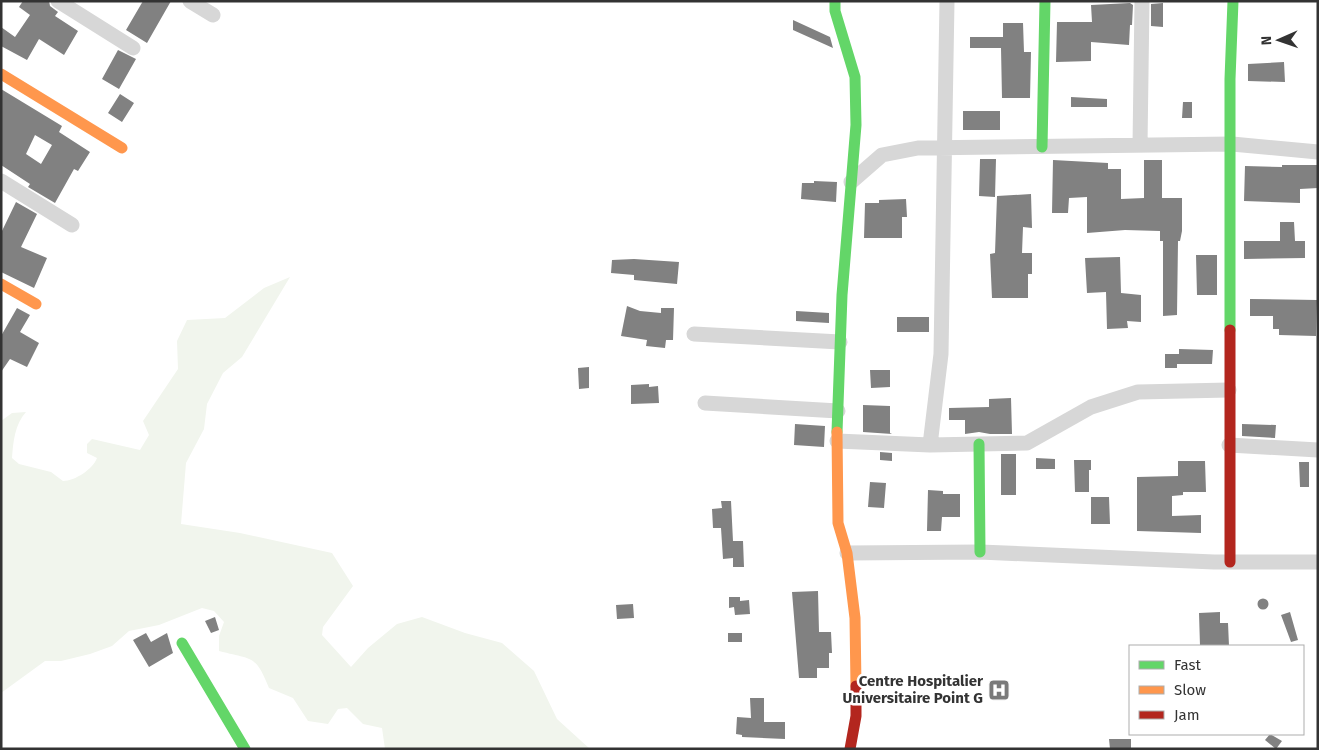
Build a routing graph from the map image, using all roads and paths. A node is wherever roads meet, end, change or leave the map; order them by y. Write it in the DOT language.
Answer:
graph roads {
  1 [pos="58,1"];
  2 [pos="190,1"];
  3 [pos="834,1"];
  4 [pos="947,1"];
  5 [pos="1045,1"];
  6 [pos="1142,1"];
  7 [pos="1233,1"];
  8 [pos="213,15"];
  9 [pos="133,48"];
  10 [pos="1,74"];
  11 [pos="1232,144"];
  12 [pos="1140,146"];
  13 [pos="1042,147"];
  14 [pos="122,148"];
  15 [pos="945,148"];
  16 [pos="1318,152"];
  17 [pos="1,181"];
  18 [pos="851,182"];
  19 [pos="72,225"];
  20 [pos="1,284"];
  21 [pos="36,304"];
  22 [pos="694,334"];
  23 [pos="840,342"];
  24 [pos="1229,390"];
  25 [pos="705,403"];
  26 [pos="838,411"];
  27 [pos="837,441"];
  28 [pos="980,444"];
  29 [pos="930,445"];
  30 [pos="1229,445"];
  31 [pos="1318,450"];
  32 [pos="980,552"];
  33 [pos="846,553"];
  34 [pos="1230,562"];
  35 [pos="1318,562"];
  36 [pos="182,643"];
  37 [pos="245,749"];
  38 [pos="850,749"];
  1 -- 9 [label="street"];
  2 -- 8 [label="street"];
  3 -- 18 [label="street"];
  4 -- 15 [label="street"];
  5 -- 13 [label="street"];
  6 -- 12 [label="street"];
  7 -- 11 [label="street"];
  10 -- 14 [label="street"];
  11 -- 12 [label="street"];
  11 -- 16 [label="street"];
  11 -- 24 [label="street"];
  12 -- 13 [label="street"];
  13 -- 15 [label="street"];
  15 -- 18 [label="street"];
  15 -- 29 [label="street"];
  17 -- 19 [label="street"];
  18 -- 23 [label="street"];
  20 -- 21 [label="street"];
  22 -- 23 [label="street"];
  23 -- 26 [label="street"];
  24 -- 28 [label="street"];
  24 -- 30 [label="street"];
  25 -- 26 [label="street"];
  26 -- 27 [label="street"];
  27 -- 29 [label="street"];
  27 -- 33 [label="street"];
  28 -- 29 [label="street"];
  28 -- 32 [label="street"];
  30 -- 31 [label="street"];
  30 -- 34 [label="street"];
  32 -- 33 [label="street"];
  32 -- 34 [label="street"];
  33 -- 38 [label="street"];
  34 -- 35 [label="street"];
  36 -- 37 [label="street"];
}
